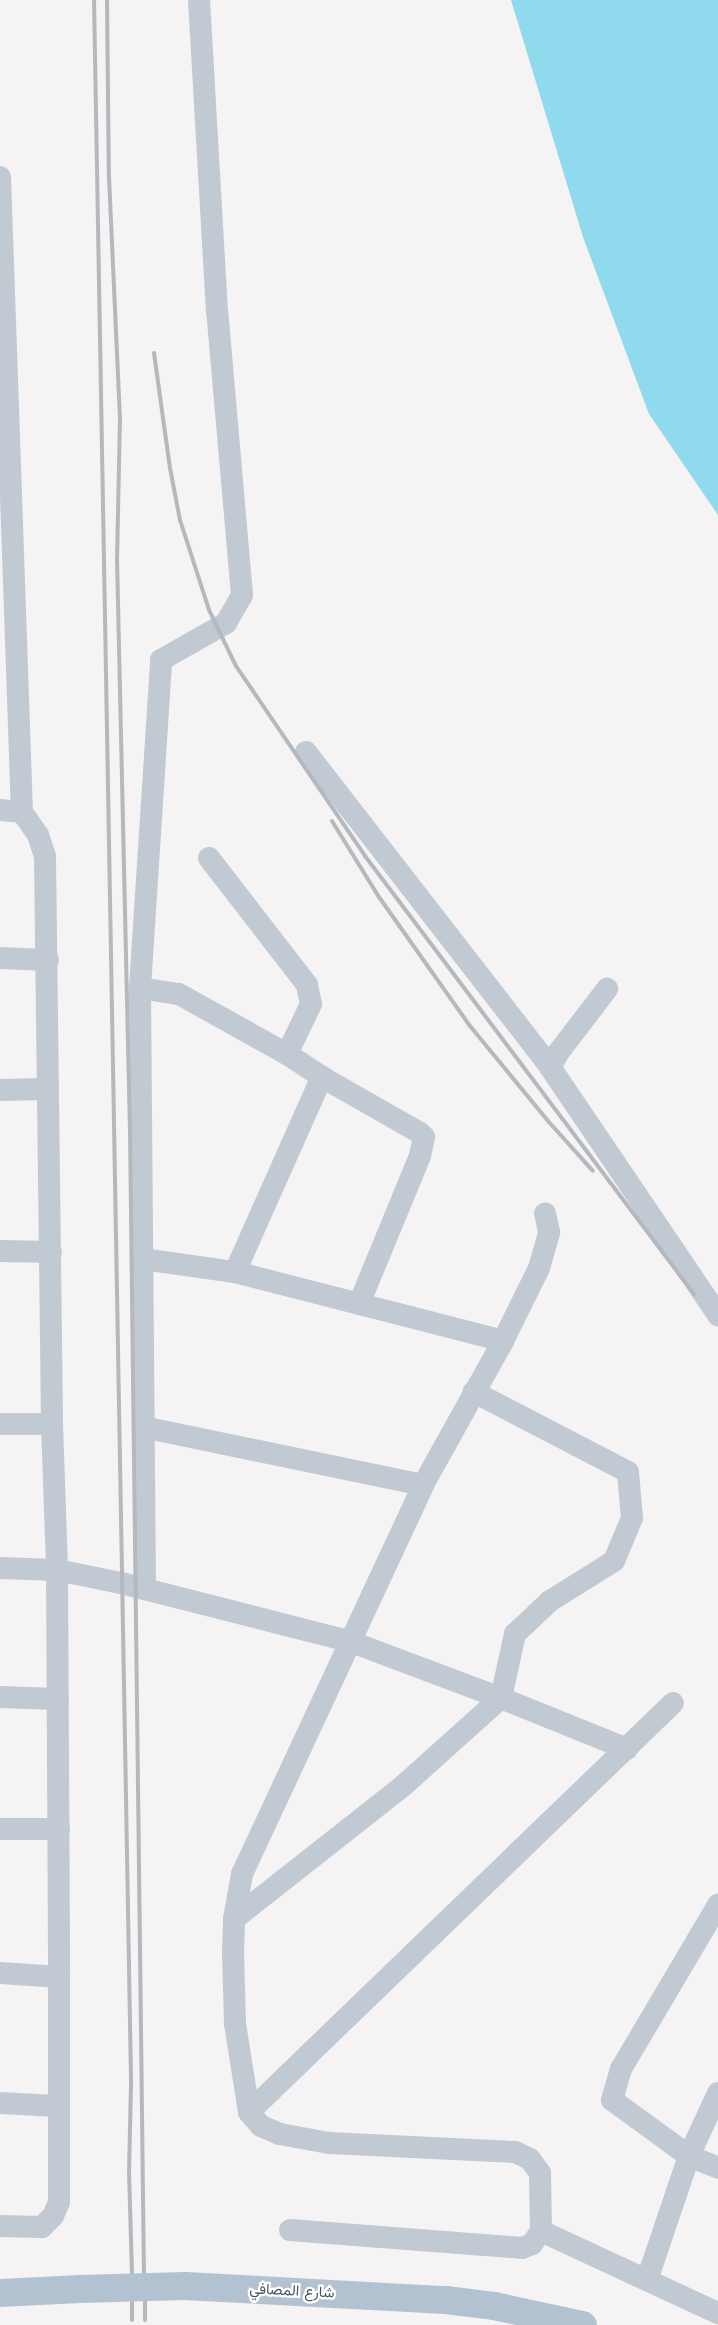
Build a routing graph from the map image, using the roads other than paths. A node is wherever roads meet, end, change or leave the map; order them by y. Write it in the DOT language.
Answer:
graph roads {
  1 [pos="199,0"];
  2 [pos="0,178"];
  3 [pos="14,539"];
  4 [pos="0,559"];
  5 [pos="306,752"];
  6 [pos="0,810"];
  7 [pos="22,812"];
  8 [pos="209,858"];
  9 [pos="0,958"];
  10 [pos="48,960"];
  11 [pos="140,988"];
  12 [pos="607,990"];
  13 [pos="287,1054"];
  14 [pos="550,1067"];
  15 [pos="322,1077"];
  16 [pos="48,1089"];
  17 [pos="0,1090"];
  18 [pos="545,1213"];
  19 [pos="0,1252"];
  20 [pos="51,1252"];
  21 [pos="142,1259"];
  22 [pos="235,1272"];
  23 [pos="359,1304"];
  24 [pos="718,1315"];
  25 [pos="502,1341"];
  26 [pos="474,1392"];
  27 [pos="0,1424"];
  28 [pos="52,1424"];
  29 [pos="143,1427"];
  30 [pos="423,1485"];
  31 [pos="0,1568"];
  32 [pos="57,1570"];
  33 [pos="145,1589"];
  34 [pos="348,1641"];
  35 [pos="0,1698"];
  36 [pos="501,1698"];
  37 [pos="58,1699"];
  38 [pos="673,1703"];
  39 [pos="627,1749"];
  40 [pos="0,1828"];
  41 [pos="59,1829"];
  42 [pos="718,1905"];
  43 [pos="234,1919"];
  44 [pos="0,1973"];
  45 [pos="60,1977"];
  46 [pos="718,2094"];
  47 [pos="0,2103"];
  48 [pos="57,2106"];
  49 [pos="249,2112"];
  50 [pos="689,2156"];
  51 [pos="718,2168"];
  52 [pos="0,2226"];
  53 [pos="290,2230"];
  54 [pos="541,2231"];
  55 [pos="647,2280"];
  56 [pos="0,2293"];
  57 [pos="718,2312"];
  58 [pos="583,2325"];
  1 -- 11 [label="street"];
  2 -- 3 [label="street"];
  3 -- 4 [label="street"];
  3 -- 7 [label="street"];
  5 -- 14 [label="street"];
  6 -- 7 [label="street"];
  7 -- 10 [label="street"];
  8 -- 13 [label="street"];
  9 -- 10 [label="street"];
  10 -- 16 [label="street"];
  11 -- 13 [label="street"];
  11 -- 21 [label="street"];
  12 -- 14 [label="street"];
  13 -- 15 [label="street"];
  14 -- 24 [label="street"];
  15 -- 22 [label="street"];
  15 -- 23 [label="street"];
  16 -- 17 [label="street"];
  16 -- 20 [label="street"];
  18 -- 25 [label="street"];
  19 -- 20 [label="street"];
  20 -- 28 [label="street"];
  21 -- 22 [label="street"];
  21 -- 29 [label="street"];
  22 -- 23 [label="street"];
  23 -- 25 [label="street"];
  25 -- 26 [label="street"];
  26 -- 30 [label="street"];
  26 -- 36 [label="street"];
  27 -- 28 [label="street"];
  28 -- 32 [label="street"];
  29 -- 30 [label="street"];
  29 -- 33 [label="street"];
  30 -- 34 [label="street"];
  31 -- 32 [label="street"];
  32 -- 33 [label="street"];
  32 -- 37 [label="street"];
  33 -- 34 [label="street"];
  34 -- 36 [label="street"];
  34 -- 43 [label="street"];
  35 -- 37 [label="street"];
  36 -- 39 [label="street"];
  36 -- 43 [label="street"];
  37 -- 41 [label="street"];
  38 -- 39 [label="street"];
  39 -- 49 [label="street"];
  40 -- 41 [label="street"];
  41 -- 45 [label="street"];
  42 -- 50 [label="street"];
  43 -- 49 [label="street"];
  44 -- 45 [label="street"];
  45 -- 48 [label="street"];
  46 -- 50 [label="street"];
  47 -- 48 [label="street"];
  48 -- 52 [label="street"];
  49 -- 54 [label="street"];
  50 -- 51 [label="street"];
  50 -- 55 [label="street"];
  53 -- 54 [label="street"];
  54 -- 55 [label="street"];
  55 -- 57 [label="street"];
  56 -- 58 [label="main road, شارع المصافي, bridge"];
}
